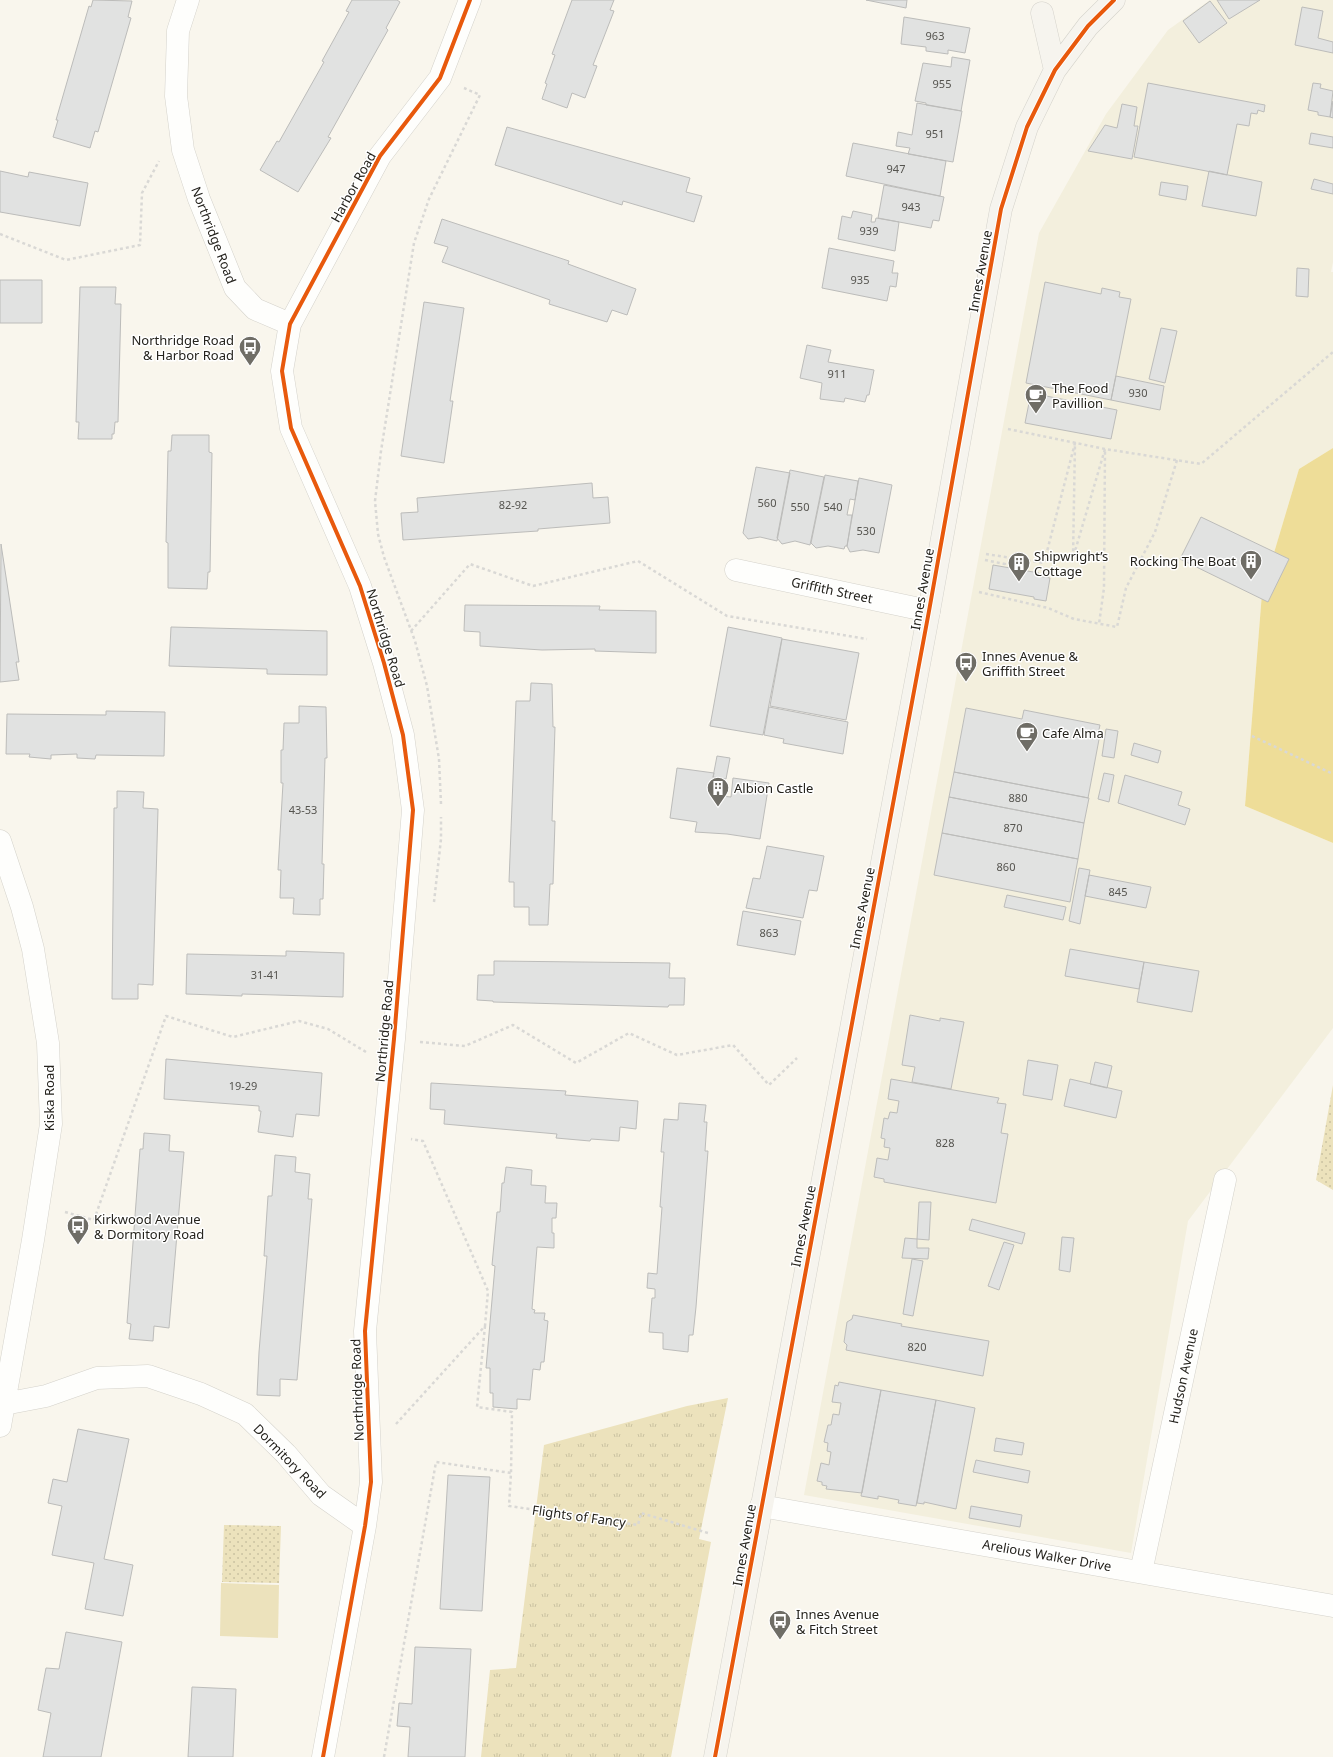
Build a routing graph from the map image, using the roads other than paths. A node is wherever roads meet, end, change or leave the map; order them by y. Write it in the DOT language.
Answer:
graph roads {
  1 [pos="188,0"];
  2 [pos="470,0"];
  3 [pos="1114,0"];
  4 [pos="1044,7"];
  5 [pos="1054,70"];
  6 [pos="290,324"];
  7 [pos="736,570"];
  8 [pos="929,611"];
  9 [pos="0,841"];
  10 [pos="1226,1180"];
  11 [pos="4,1404"];
  12 [pos="0,1426"];
  13 [pos="761,1506"];
  14 [pos="365,1526"];
  15 [pos="1141,1572"];
  16 [pos="1333,1606"];
  17 [pos="323,1757"];
  18 [pos="715,1757"];
  1 -- 6 [label="street, Northridge Road"];
  2 -- 6 [label="street, Harbor Road"];
  3 -- 5 [label="main road, Innes Avenue"];
  4 -- 5 [label="main road"];
  5 -- 8 [label="main road, Innes Avenue"];
  6 -- 14 [label="street, Northridge Road"];
  7 -- 8 [label="street, Griffith Street"];
  8 -- 13 [label="main road, Innes Avenue"];
  9 -- 11 [label="street, Kiska Road"];
  10 -- 15 [label="street, Hudson Avenue"];
  11 -- 12 [label="street, Kiska Road"];
  11 -- 14 [label="street, Dormitory Road"];
  13 -- 15 [label="street, Arelious Walker Drive"];
  13 -- 18 [label="main road, Innes Avenue"];
  14 -- 17 [label="street, Northridge Road"];
  15 -- 16 [label="street, Arelious Walker Drive"];
}
